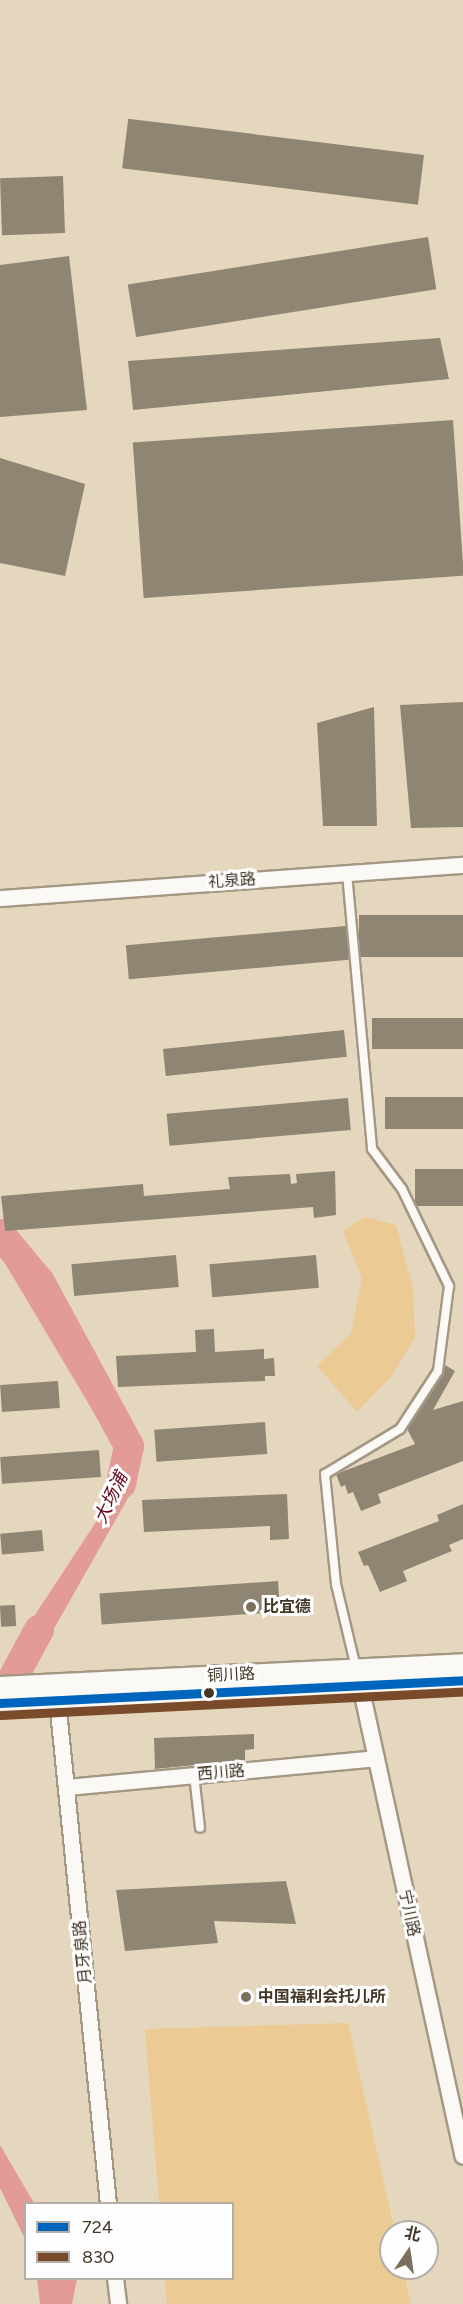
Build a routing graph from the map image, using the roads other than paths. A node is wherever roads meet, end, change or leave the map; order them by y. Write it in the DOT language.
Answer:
graph roads {
  1 [pos="463,865"];
  2 [pos="347,873"];
  3 [pos="0,898"];
  4 [pos="463,1664"];
  5 [pos="358,1677"];
  6 [pos="463,1680"];
  7 [pos="0,1687"];
  8 [pos="27,1693"];
  9 [pos="57,1700"];
  10 [pos="0,1703"];
  11 [pos="376,1758"];
  12 [pos="194,1775"];
  13 [pos="66,1787"];
  14 [pos="200,1828"];
  15 [pos="463,2157"];
  16 [pos="108,2202"];
  17 [pos="116,2280"];
  18 [pos="118,2304"];
  1 -- 2 [label="street, 礼泉路"];
  2 -- 3 [label="street, 礼泉路"];
  2 -- 5 [label="lane"];
  4 -- 5 [label="main road, 铜川路"];
  5 -- 6 [label="main road, 铜川路"];
  5 -- 8 [label="main road, 铜川路"];
  5 -- 9 [label="main road, 铜川路"];
  5 -- 11 [label="street, 宁川路"];
  7 -- 8 [label="main road, 铜川路"];
  8 -- 9 [label="main road, 铜川路"];
  8 -- 10 [label="main road, 铜川路"];
  9 -- 13 [label="street, 月牙泉路"];
  11 -- 12 [label="street, 西川路"];
  11 -- 15 [label="street, 宁川路"];
  12 -- 13 [label="street, 西川路"];
  12 -- 14 [label="lane"];
  13 -- 16 [label="street, 月牙泉路"];
  17 -- 18 [label="street"];
}
